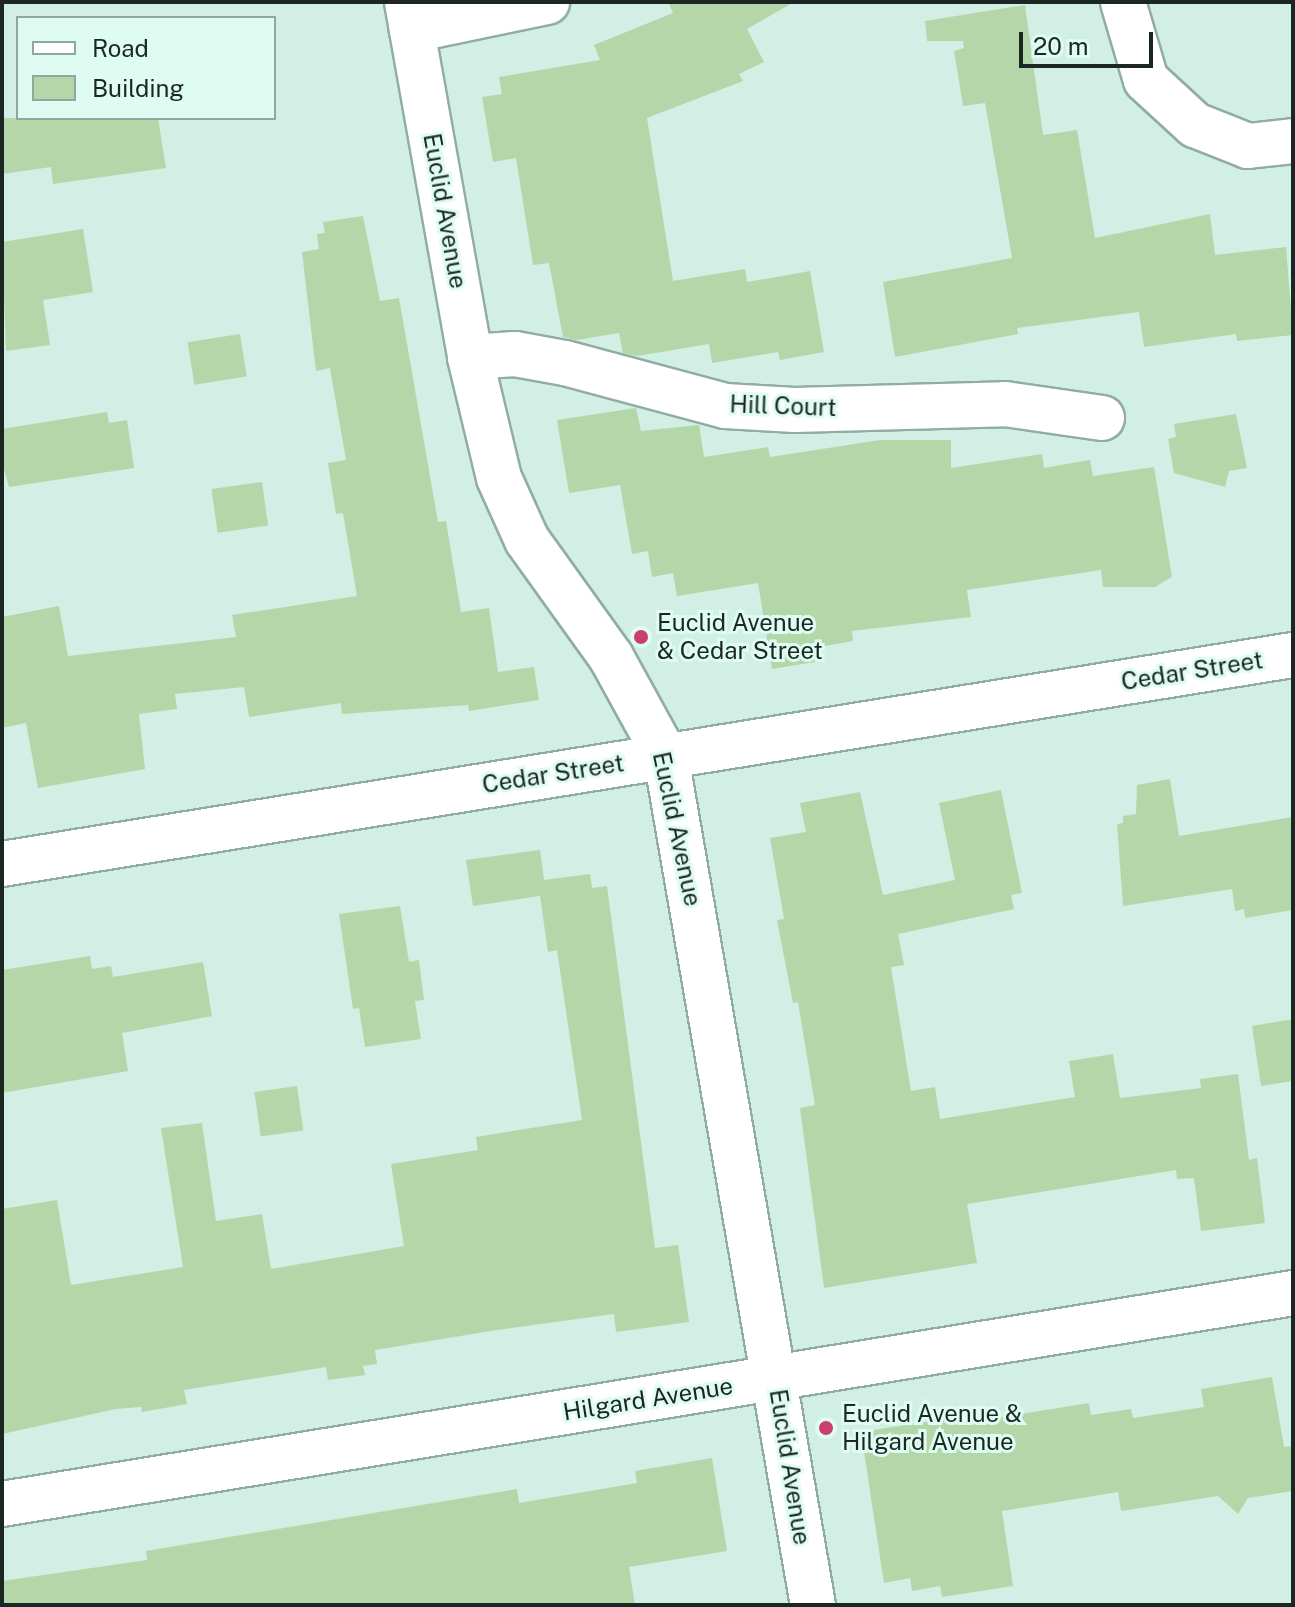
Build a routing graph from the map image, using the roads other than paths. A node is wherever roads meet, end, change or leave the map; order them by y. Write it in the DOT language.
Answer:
graph roads {
  1 [pos="547,2"];
  2 [pos="1123,2"];
  3 [pos="409,16"];
  4 [pos="1293,141"];
  5 [pos="470,357"];
  6 [pos="1102,418"];
  7 [pos="1293,655"];
  8 [pos="666,757"];
  9 [pos="3,857"];
  10 [pos="1293,1293"];
  11 [pos="775,1378"];
  12 [pos="2,1504"];
  13 [pos="813,1605"];
  1 -- 3 [label="street"];
  2 -- 4 [label="street"];
  3 -- 5 [label="street, Euclid Avenue"];
  5 -- 6 [label="street, Hill Court"];
  5 -- 8 [label="street, Euclid Avenue"];
  7 -- 8 [label="street, Cedar Street"];
  8 -- 9 [label="street, Cedar Street"];
  8 -- 11 [label="street, Euclid Avenue"];
  10 -- 11 [label="street, Hilgard Avenue"];
  11 -- 12 [label="street, Hilgard Avenue"];
  11 -- 13 [label="street, Euclid Avenue"];
}
